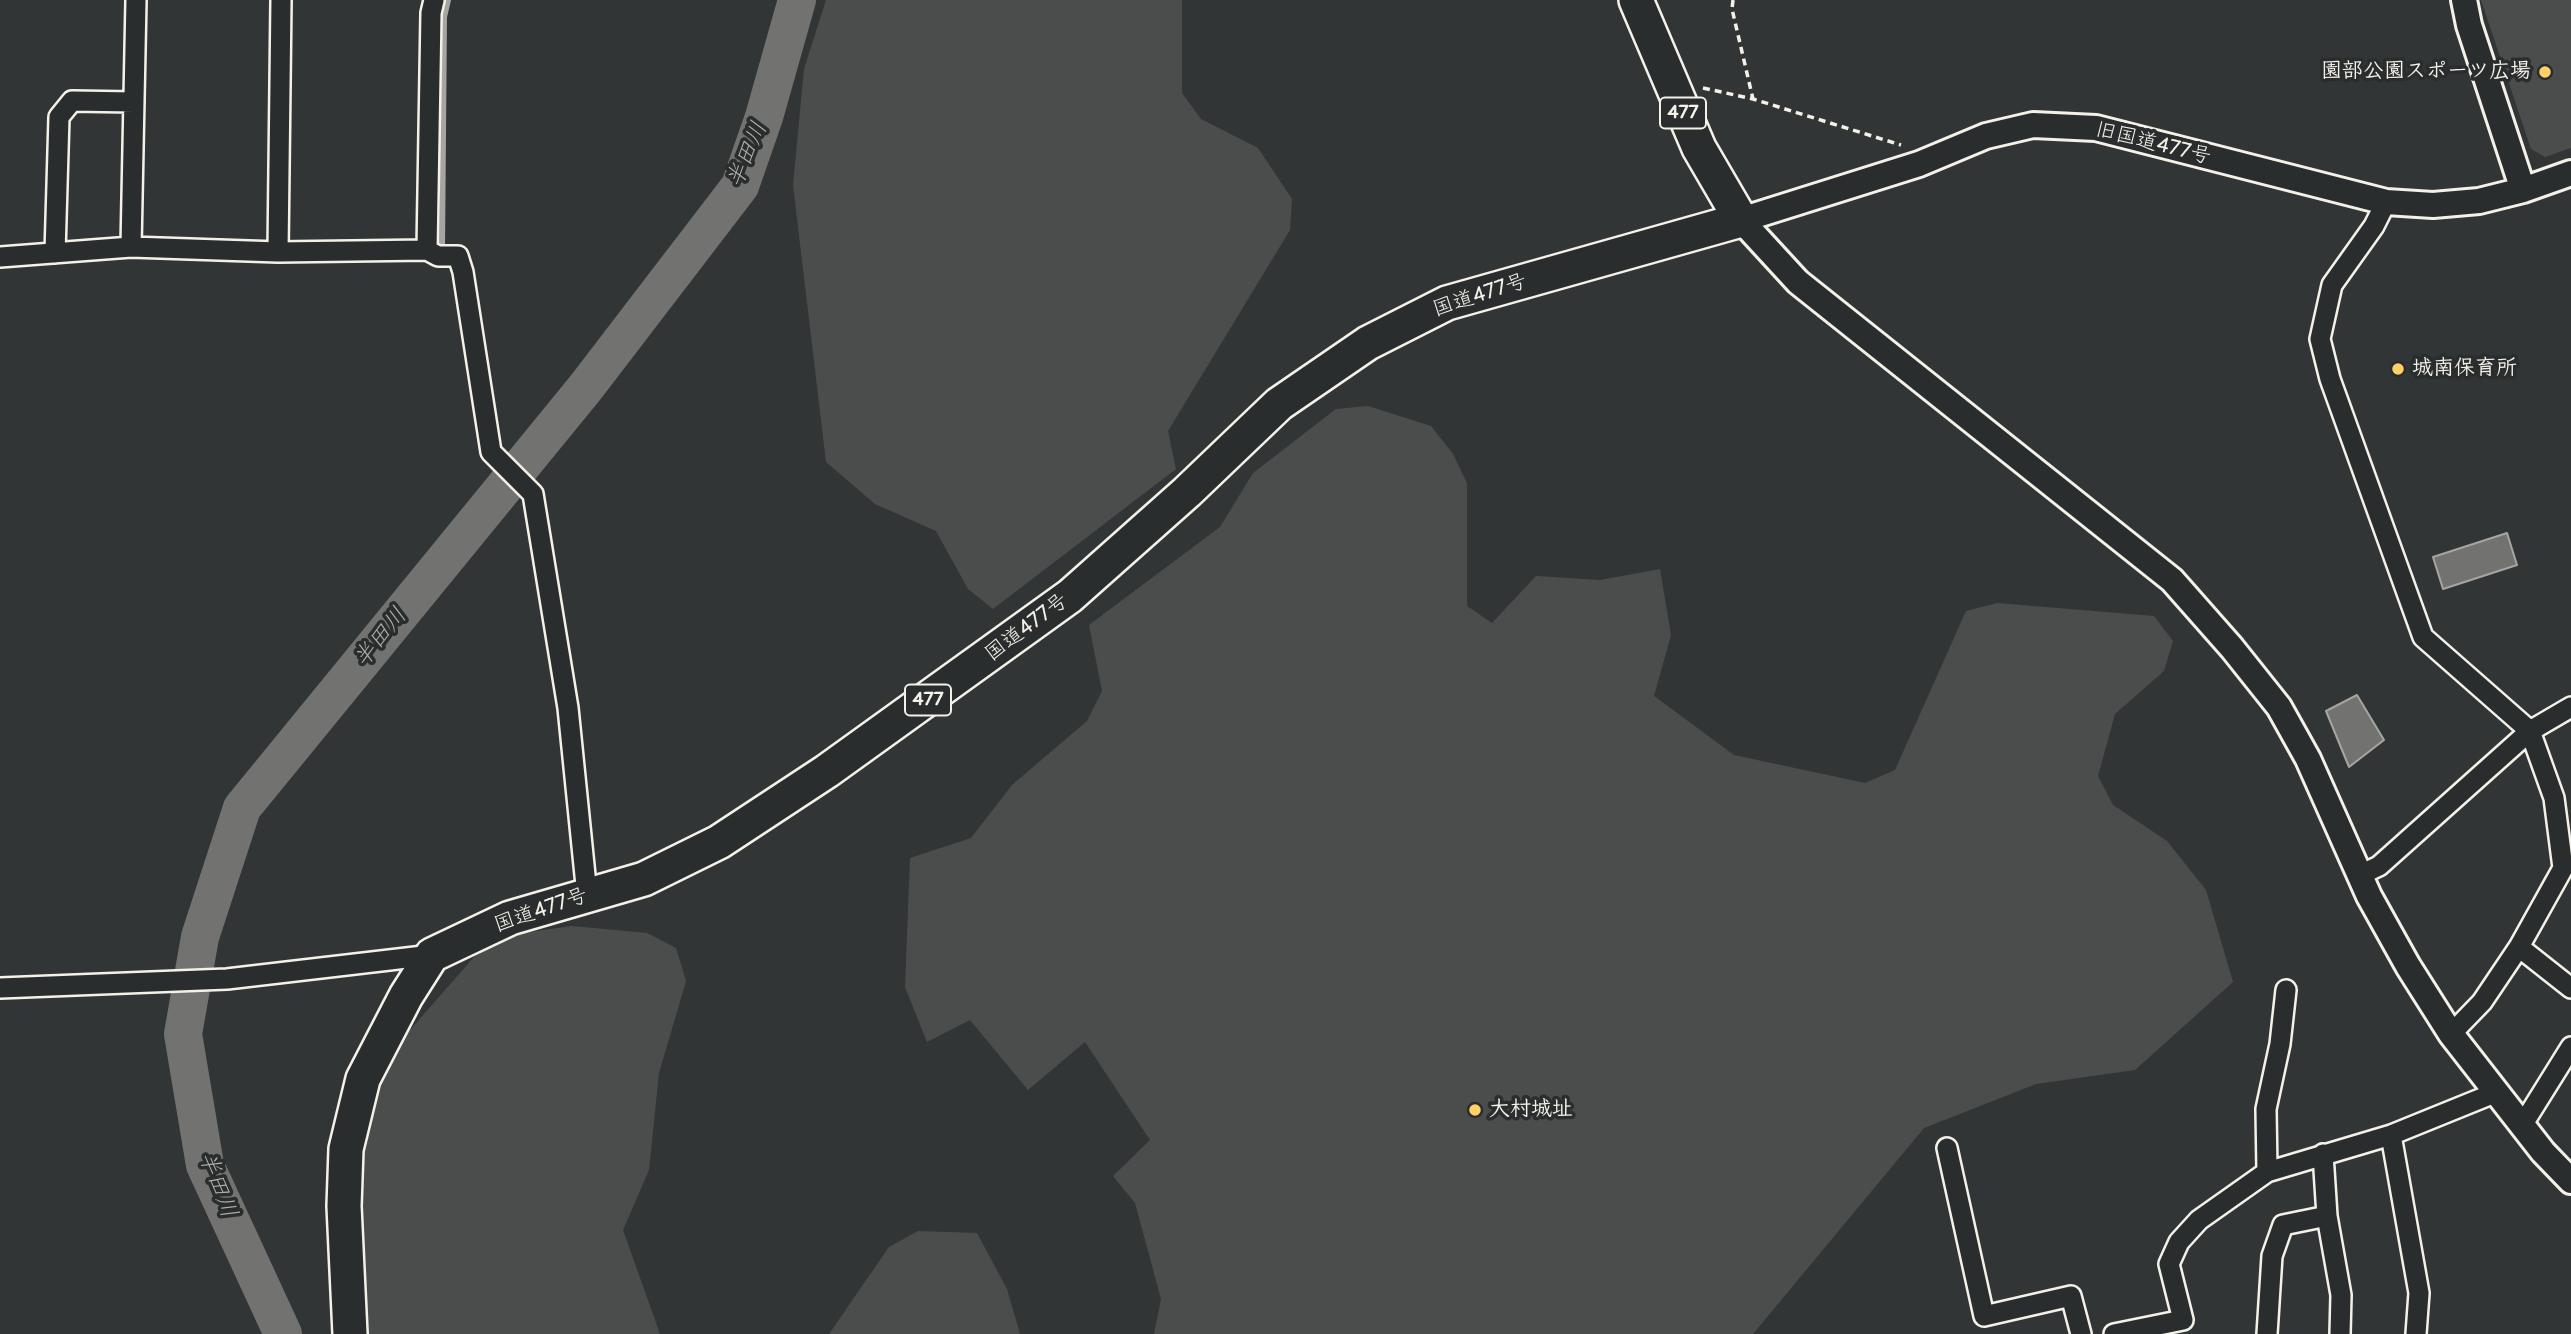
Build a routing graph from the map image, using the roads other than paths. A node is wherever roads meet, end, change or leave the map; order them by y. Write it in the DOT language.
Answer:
graph roads {
  1 [pos="136,0"];
  2 [pos="281,0"];
  3 [pos="435,0"];
  4 [pos="1636,0"];
  5 [pos="2464,0"];
  6 [pos="134,102"];
  7 [pos="2571,173"];
  8 [pos="2523,190"];
  9 [pos="2386,202"];
  10 [pos="1741,220"];
  11 [pos="131,247"];
  12 [pos="428,250"];
  13 [pos="278,252"];
  14 [pos="55,253"];
  15 [pos="0,257"];
  16 [pos="2571,707"];
  17 [pos="2530,731"];
  18 [pos="2567,866"];
  19 [pos="2360,875"];
  20 [pos="587,895"];
  21 [pos="2519,947"];
  22 [pos="432,955"];
  23 [pos="0,988"];
  24 [pos="2571,988"];
  25 [pos="2286,990"];
  26 [pos="2451,1034"];
  27 [pos="2571,1047"];
  28 [pos="2497,1092"];
  29 [pos="2523,1124"];
  30 [pos="2391,1135"];
  31 [pos="1947,1147"];
  32 [pos="2323,1154"];
  33 [pos="2267,1172"];
  34 [pos="2571,1181"];
  35 [pos="2328,1216"];
  36 [pos="2185,1327"];
  37 [pos="350,1334"];
  38 [pos="2081,1334"];
  39 [pos="2114,1334"];
  40 [pos="2267,1334"];
  41 [pos="2340,1334"];
  42 [pos="2416,1334"];
  1 -- 6 [label="street"];
  2 -- 13 [label="street"];
  3 -- 12 [label="street"];
  4 -- 10 [label="highway, 477"];
  5 -- 8 [label="street"];
  6 -- 11 [label="street"];
  6 -- 14 [label="street"];
  7 -- 8 [label="street, 旧国道477号"];
  8 -- 9 [label="street, 旧国道477号"];
  9 -- 10 [label="street, 旧国道477号"];
  9 -- 17 [label="street"];
  10 -- 19 [label="street"];
  10 -- 20 [label="highway, 国道477号 / 477"];
  11 -- 13 [label="street"];
  11 -- 14 [label="street"];
  12 -- 13 [label="street"];
  12 -- 20 [label="street"];
  14 -- 15 [label="street"];
  16 -- 17 [label="street"];
  17 -- 18 [label="street"];
  17 -- 19 [label="street"];
  18 -- 21 [label="street"];
  19 -- 26 [label="street"];
  20 -- 22 [label="highway, 国道477号 / 477"];
  21 -- 24 [label="street"];
  21 -- 26 [label="street"];
  22 -- 23 [label="street"];
  22 -- 37 [label="highway"];
  25 -- 33 [label="street"];
  26 -- 28 [label="street"];
  27 -- 29 [label="street"];
  28 -- 29 [label="street"];
  28 -- 30 [label="street"];
  29 -- 34 [label="street"];
  30 -- 32 [label="street"];
  30 -- 42 [label="street"];
  31 -- 38 [label="street"];
  32 -- 33 [label="street"];
  32 -- 35 [label="street"];
  33 -- 36 [label="street"];
  35 -- 40 [label="street"];
  35 -- 41 [label="street"];
  36 -- 39 [label="street"];
}
